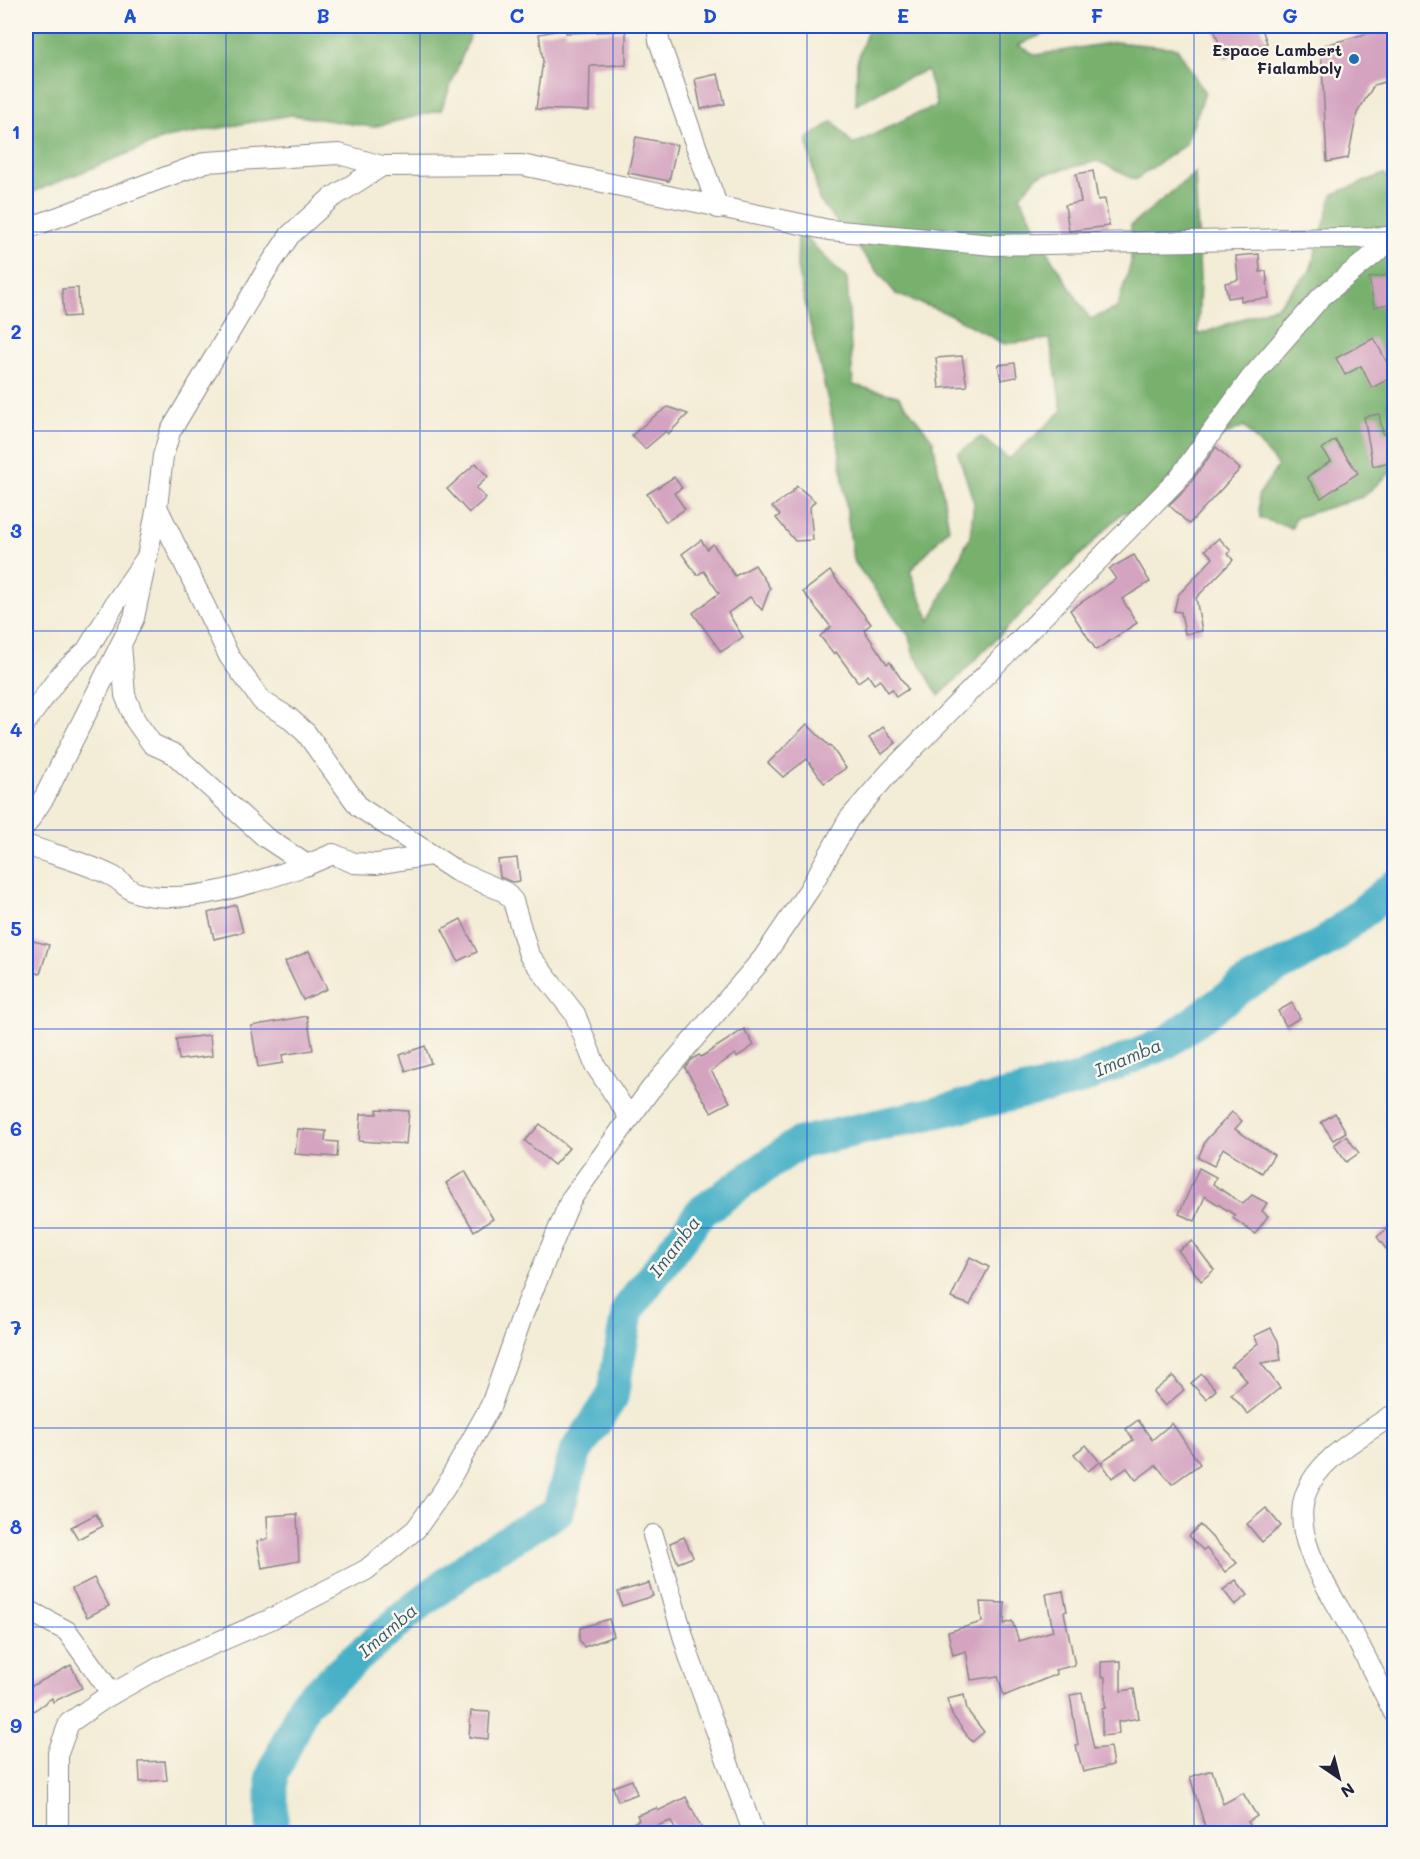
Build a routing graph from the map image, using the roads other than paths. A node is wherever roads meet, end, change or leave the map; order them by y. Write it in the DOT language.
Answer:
graph roads {
  1 [pos="657,26"];
  2 [pos="382,166"];
  3 [pos="718,208"];
  4 [pos="26,229"];
  5 [pos="1395,238"];
  6 [pos="157,507"];
  7 [pos="147,557"];
  8 [pos="121,644"];
  9 [pos="26,722"];
  10 [pos="26,825"];
  11 [pos="26,845"];
  12 [pos="431,855"];
  13 [pos="307,865"];
  14 [pos="630,1118"];
  15 [pos="1392,1418"];
  16 [pos="652,1535"];
  17 [pos="26,1608"];
  18 [pos="111,1694"];
  19 [pos="1395,1713"];
  20 [pos="58,1833"];
  21 [pos="754,1833"];
  1 -- 3 [label="street"];
  2 -- 3 [label="street"];
  2 -- 4 [label="street"];
  2 -- 6 [label="street"];
  3 -- 5 [label="street"];
  5 -- 14 [label="street"];
  6 -- 7 [label="street"];
  6 -- 12 [label="street"];
  7 -- 8 [label="street"];
  7 -- 9 [label="street"];
  8 -- 10 [label="street"];
  8 -- 13 [label="street"];
  11 -- 13 [label="street"];
  12 -- 13 [label="street"];
  12 -- 14 [label="street"];
  14 -- 18 [label="street"];
  15 -- 19 [label="street"];
  16 -- 21 [label="street"];
  17 -- 18 [label="street"];
  18 -- 20 [label="street"];
}
